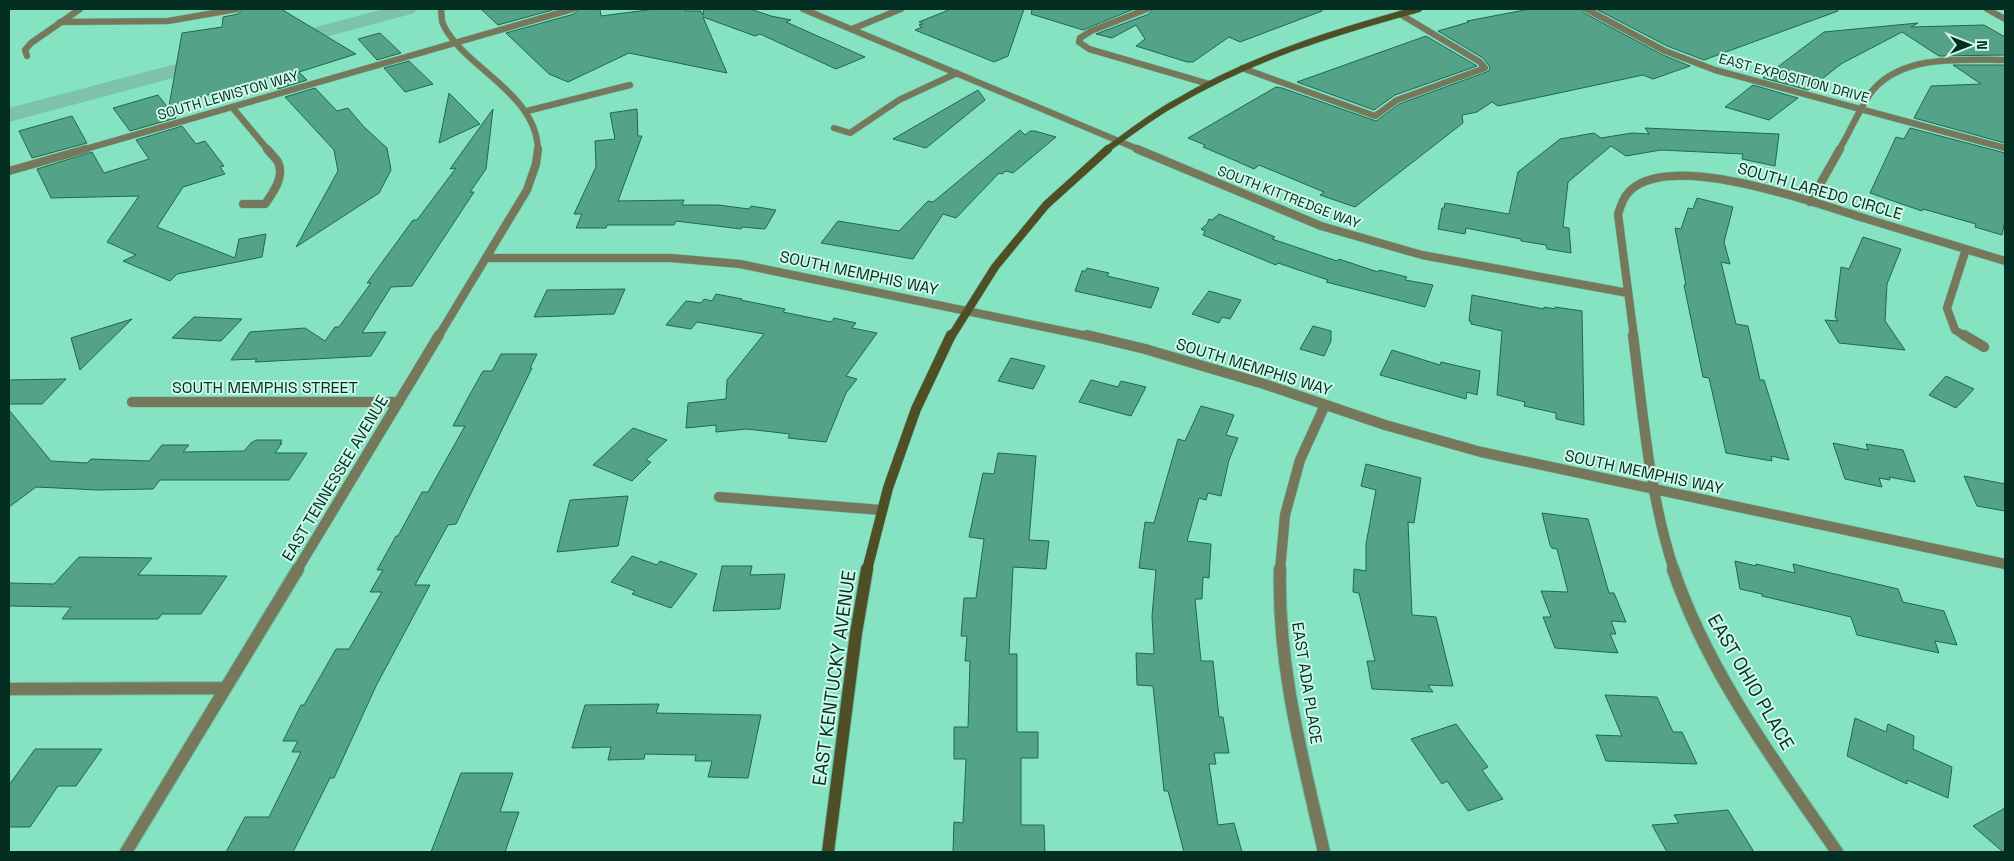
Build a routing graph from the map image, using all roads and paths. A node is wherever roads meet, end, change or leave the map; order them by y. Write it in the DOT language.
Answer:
graph roads {
  1 [pos="80,9"];
  2 [pos="237,9"];
  3 [pos="441,9"];
  4 [pos="573,9"];
  5 [pos="803,9"];
  6 [pos="901,9"];
  7 [pos="1147,9"];
  8 [pos="1419,9"];
  9 [pos="1586,9"];
  10 [pos="1987,9"];
  11 [pos="1410,10"];
  12 [pos="1994,13"];
  13 [pos="2005,13"];
  14 [pos="1400,14"];
  15 [pos="2005,19"];
  16 [pos="60,22"];
  17 [pos="852,28"];
  18 [pos="454,42"];
  19 [pos="27,56"];
  20 [pos="2005,60"];
  21 [pos="1242,68"];
  22 [pos="958,73"];
  23 [pos="1209,84"];
  24 [pos="630,85"];
  25 [pos="232,106"];
  26 [pos="1862,110"];
  27 [pos="527,111"];
  28 [pos="834,128"];
  29 [pos="1118,141"];
  30 [pos="2005,148"];
  31 [pos="9,171"];
  32 [pos="1810,202"];
  33 [pos="243,204"];
  34 [pos="1966,249"];
  35 [pos="486,258"];
  36 [pos="2005,262"];
  37 [pos="1628,292"];
  38 [pos="965,310"];
  39 [pos="1984,347"];
  40 [pos="132,402"];
  41 [pos="399,402"];
  42 [pos="1325,405"];
  43 [pos="1653,489"];
  44 [pos="719,497"];
  45 [pos="880,510"];
  46 [pos="2005,564"];
  47 [pos="9,688"];
  48 [pos="225,688"];
  49 [pos="126,852"];
  50 [pos="828,852"];
  51 [pos="1324,852"];
  52 [pos="1837,852"];
  1 -- 16 [label="street"];
  2 -- 16 [label="street"];
  3 -- 18 [label="street, EAST TENNESSEE AVENUE"];
  4 -- 18 [label="street"];
  5 -- 17 [label="street, SOUTH KITTREDGE WAY"];
  6 -- 17 [label="street"];
  7 -- 23 [label="street"];
  8 -- 11 [label="street, EAST KENTUCKY AVENUE"];
  9 -- 26 [label="street, EAST EXPOSITION DRIVE"];
  10 -- 12 [label="street"];
  11 -- 14 [label="street, EAST KENTUCKY AVENUE"];
  12 -- 13 [label="street"];
  12 -- 15 [label="street"];
  14 -- 21 [label="street, EAST KENTUCKY AVENUE"];
  14 -- 21 [label="street"];
  16 -- 19 [label="street"];
  17 -- 22 [label="street, SOUTH KITTREDGE WAY"];
  18 -- 25 [label="street, SOUTH LEWISTON WAY"];
  18 -- 27 [label="street, EAST TENNESSEE AVENUE"];
  20 -- 26 [label="street"];
  21 -- 23 [label="street, EAST KENTUCKY AVENUE"];
  22 -- 28 [label="street"];
  22 -- 29 [label="street, SOUTH KITTREDGE WAY"];
  23 -- 29 [label="street, EAST KENTUCKY AVENUE"];
  24 -- 27 [label="street"];
  25 -- 31 [label="street, SOUTH LEWISTON WAY"];
  25 -- 33 [label="street"];
  26 -- 30 [label="street, EAST EXPOSITION DRIVE"];
  26 -- 32 [label="street"];
  27 -- 35 [label="street, EAST TENNESSEE AVENUE"];
  29 -- 37 [label="street, SOUTH KITTREDGE WAY"];
  29 -- 38 [label="street, EAST KENTUCKY AVENUE"];
  32 -- 34 [label="street, SOUTH LAREDO CIRCLE"];
  32 -- 37 [label="street, SOUTH LAREDO CIRCLE"];
  34 -- 36 [label="street, SOUTH LAREDO CIRCLE"];
  34 -- 39 [label="street"];
  35 -- 38 [label="street, SOUTH MEMPHIS WAY"];
  35 -- 41 [label="street, EAST TENNESSEE AVENUE"];
  37 -- 43 [label="street, SOUTH LAREDO CIRCLE"];
  38 -- 42 [label="street, SOUTH MEMPHIS WAY"];
  38 -- 45 [label="street, EAST KENTUCKY AVENUE"];
  40 -- 41 [label="street, SOUTH MEMPHIS STREET"];
  41 -- 48 [label="street, EAST TENNESSEE AVENUE"];
  42 -- 43 [label="street, SOUTH MEMPHIS WAY"];
  42 -- 51 [label="street, EAST ADA PLACE"];
  43 -- 46 [label="street, SOUTH MEMPHIS WAY"];
  43 -- 52 [label="street, EAST OHIO PLACE"];
  44 -- 45 [label="street"];
  45 -- 50 [label="street, EAST KENTUCKY AVENUE"];
  47 -- 48 [label="street"];
  48 -- 49 [label="street, EAST TENNESSEE AVENUE"];
}
